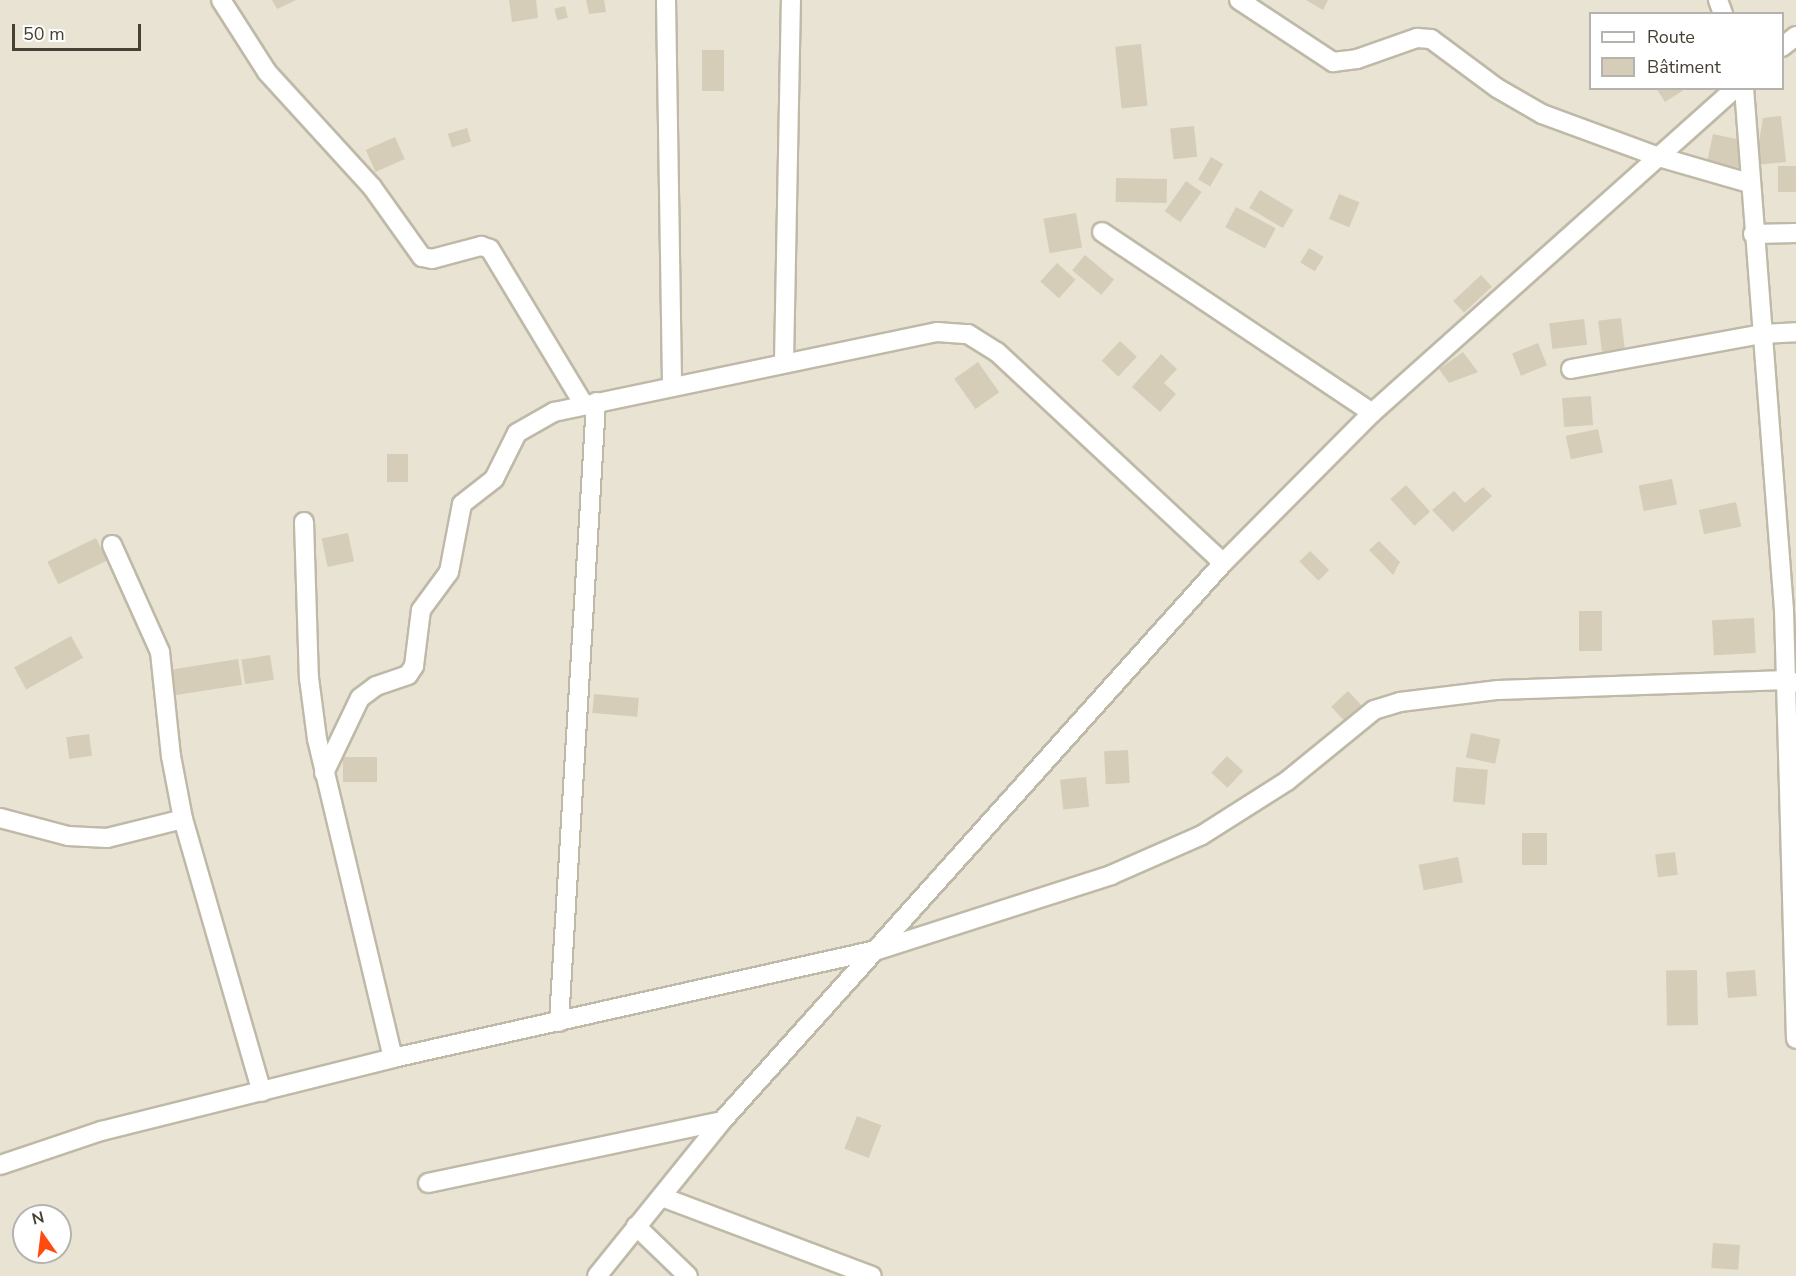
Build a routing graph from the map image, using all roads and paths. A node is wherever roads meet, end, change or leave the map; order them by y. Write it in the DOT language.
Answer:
graph roads {
  1 [pos="221,0"];
  2 [pos="666,0"];
  3 [pos="790,0"];
  4 [pos="1239,0"];
  5 [pos="1796,36"];
  6 [pos="1784,45"];
  7 [pos="1733,90"];
  8 [pos="1744,90"];
  9 [pos="1659,157"];
  10 [pos="1749,183"];
  11 [pos="1102,232"];
  12 [pos="1796,233"];
  13 [pos="1753,234"];
  14 [pos="1796,332"];
  15 [pos="1762,334"];
  16 [pos="784,362"];
  17 [pos="1571,369"];
  18 [pos="672,386"];
  19 [pos="590,404"];
  20 [pos="1372,413"];
  21 [pos="304,522"];
  22 [pos="112,545"];
  23 [pos="1223,563"];
  24 [pos="1790,612"];
  25 [pos="1791,681"];
  26 [pos="324,773"];
  27 [pos="0,818"];
  28 [pos="183,819"];
  29 [pos="878,950"];
  30 [pos="559,1022"];
  31 [pos="1795,1033"];
  32 [pos="393,1058"];
  33 [pos="262,1092"];
  34 [pos="722,1121"];
  35 [pos="0,1165"];
  36 [pos="428,1183"];
  37 [pos="662,1197"];
  38 [pos="636,1226"];
  39 [pos="597,1276"];
  40 [pos="688,1276"];
  41 [pos="872,1276"];
  1 -- 19 [label="street"];
  2 -- 18 [label="street"];
  3 -- 16 [label="street"];
  4 -- 9 [label="street"];
  5 -- 6 [label="street"];
  7 -- 9 [label="street"];
  8 -- 10 [label="street"];
  9 -- 10 [label="street"];
  9 -- 20 [label="street"];
  10 -- 13 [label="street"];
  11 -- 20 [label="street"];
  12 -- 13 [label="street"];
  13 -- 15 [label="street"];
  14 -- 15 [label="street"];
  15 -- 17 [label="street"];
  15 -- 24 [label="street"];
  16 -- 18 [label="street"];
  16 -- 23 [label="street"];
  18 -- 19 [label="street"];
  19 -- 26 [label="street"];
  19 -- 30 [label="street"];
  20 -- 23 [label="street"];
  21 -- 26 [label="street"];
  22 -- 28 [label="street"];
  23 -- 29 [label="street"];
  24 -- 25 [label="street"];
  25 -- 29 [label="street"];
  25 -- 31 [label="street"];
  26 -- 32 [label="street"];
  27 -- 28 [label="street"];
  28 -- 33 [label="street"];
  29 -- 30 [label="street"];
  29 -- 34 [label="street"];
  30 -- 32 [label="street"];
  32 -- 33 [label="street"];
  33 -- 35 [label="street"];
  34 -- 36 [label="street"];
  34 -- 37 [label="street"];
  37 -- 38 [label="street"];
  37 -- 41 [label="street"];
  38 -- 39 [label="street"];
  38 -- 40 [label="street"];
}
